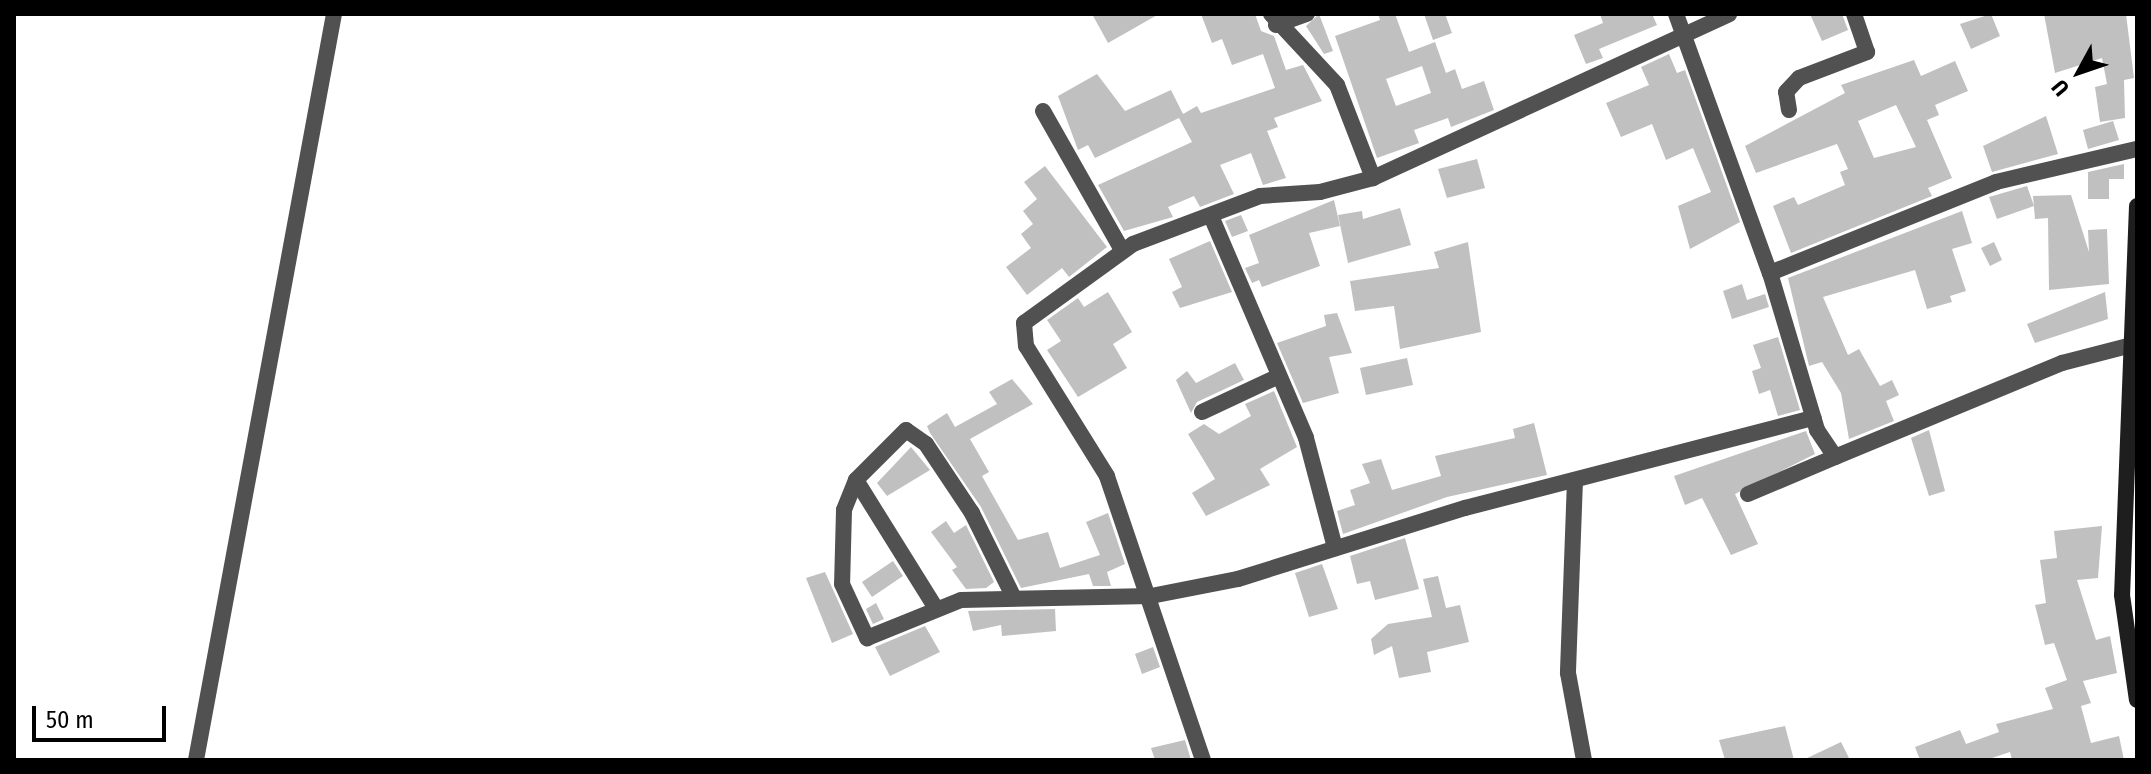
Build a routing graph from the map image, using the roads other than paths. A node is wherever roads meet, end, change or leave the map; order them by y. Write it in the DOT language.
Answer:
graph roads {
  1 [pos="334,14"];
  2 [pos="1307,14"];
  3 [pos="1676,14"];
  4 [pos="1729,14"];
  5 [pos="1854,14"];
  6 [pos="1274,19"];
  7 [pos="1686,34"];
  8 [pos="1789,110"];
  9 [pos="1043,111"];
  10 [pos="2137,149"];
  11 [pos="1373,178"];
  12 [pos="2137,206"];
  13 [pos="1211,216"];
  14 [pos="1122,250"];
  15 [pos="1770,273"];
  16 [pos="2128,346"];
  17 [pos="1279,376"];
  18 [pos="1202,412"];
  19 [pos="1814,418"];
  20 [pos="1835,457"];
  21 [pos="856,480"];
  22 [pos="1575,480"];
  23 [pos="1748,494"];
  24 [pos="2130,508"];
  25 [pos="1335,548"];
  26 [pos="1151,596"];
  27 [pos="1014,598"];
  28 [pos="935,607"];
  29 [pos="2137,700"];
  30 [pos="196,760"];
  31 [pos="1203,760"];
  32 [pos="1584,760"];
  1 -- 30 [label="street"];
  2 -- 6 [label="street"];
  3 -- 7 [label="street"];
  4 -- 7 [label="street"];
  5 -- 8 [label="street"];
  6 -- 11 [label="street"];
  7 -- 11 [label="street"];
  7 -- 15 [label="street"];
  9 -- 14 [label="street"];
  10 -- 15 [label="street"];
  11 -- 13 [label="street"];
  12 -- 16 [label="street"];
  13 -- 14 [label="street"];
  13 -- 17 [label="street"];
  14 -- 26 [label="street"];
  15 -- 19 [label="street"];
  16 -- 20 [label="street"];
  16 -- 24 [label="street"];
  17 -- 18 [label="street"];
  17 -- 25 [label="street"];
  19 -- 20 [label="street"];
  19 -- 22 [label="street"];
  20 -- 23 [label="street"];
  21 -- 27 [label="street"];
  21 -- 28 [label="street"];
  21 -- 28 [label="street"];
  22 -- 25 [label="street"];
  22 -- 32 [label="street"];
  24 -- 29 [label="street"];
  25 -- 26 [label="street"];
  26 -- 27 [label="street"];
  26 -- 31 [label="street"];
  27 -- 28 [label="street"];
}
